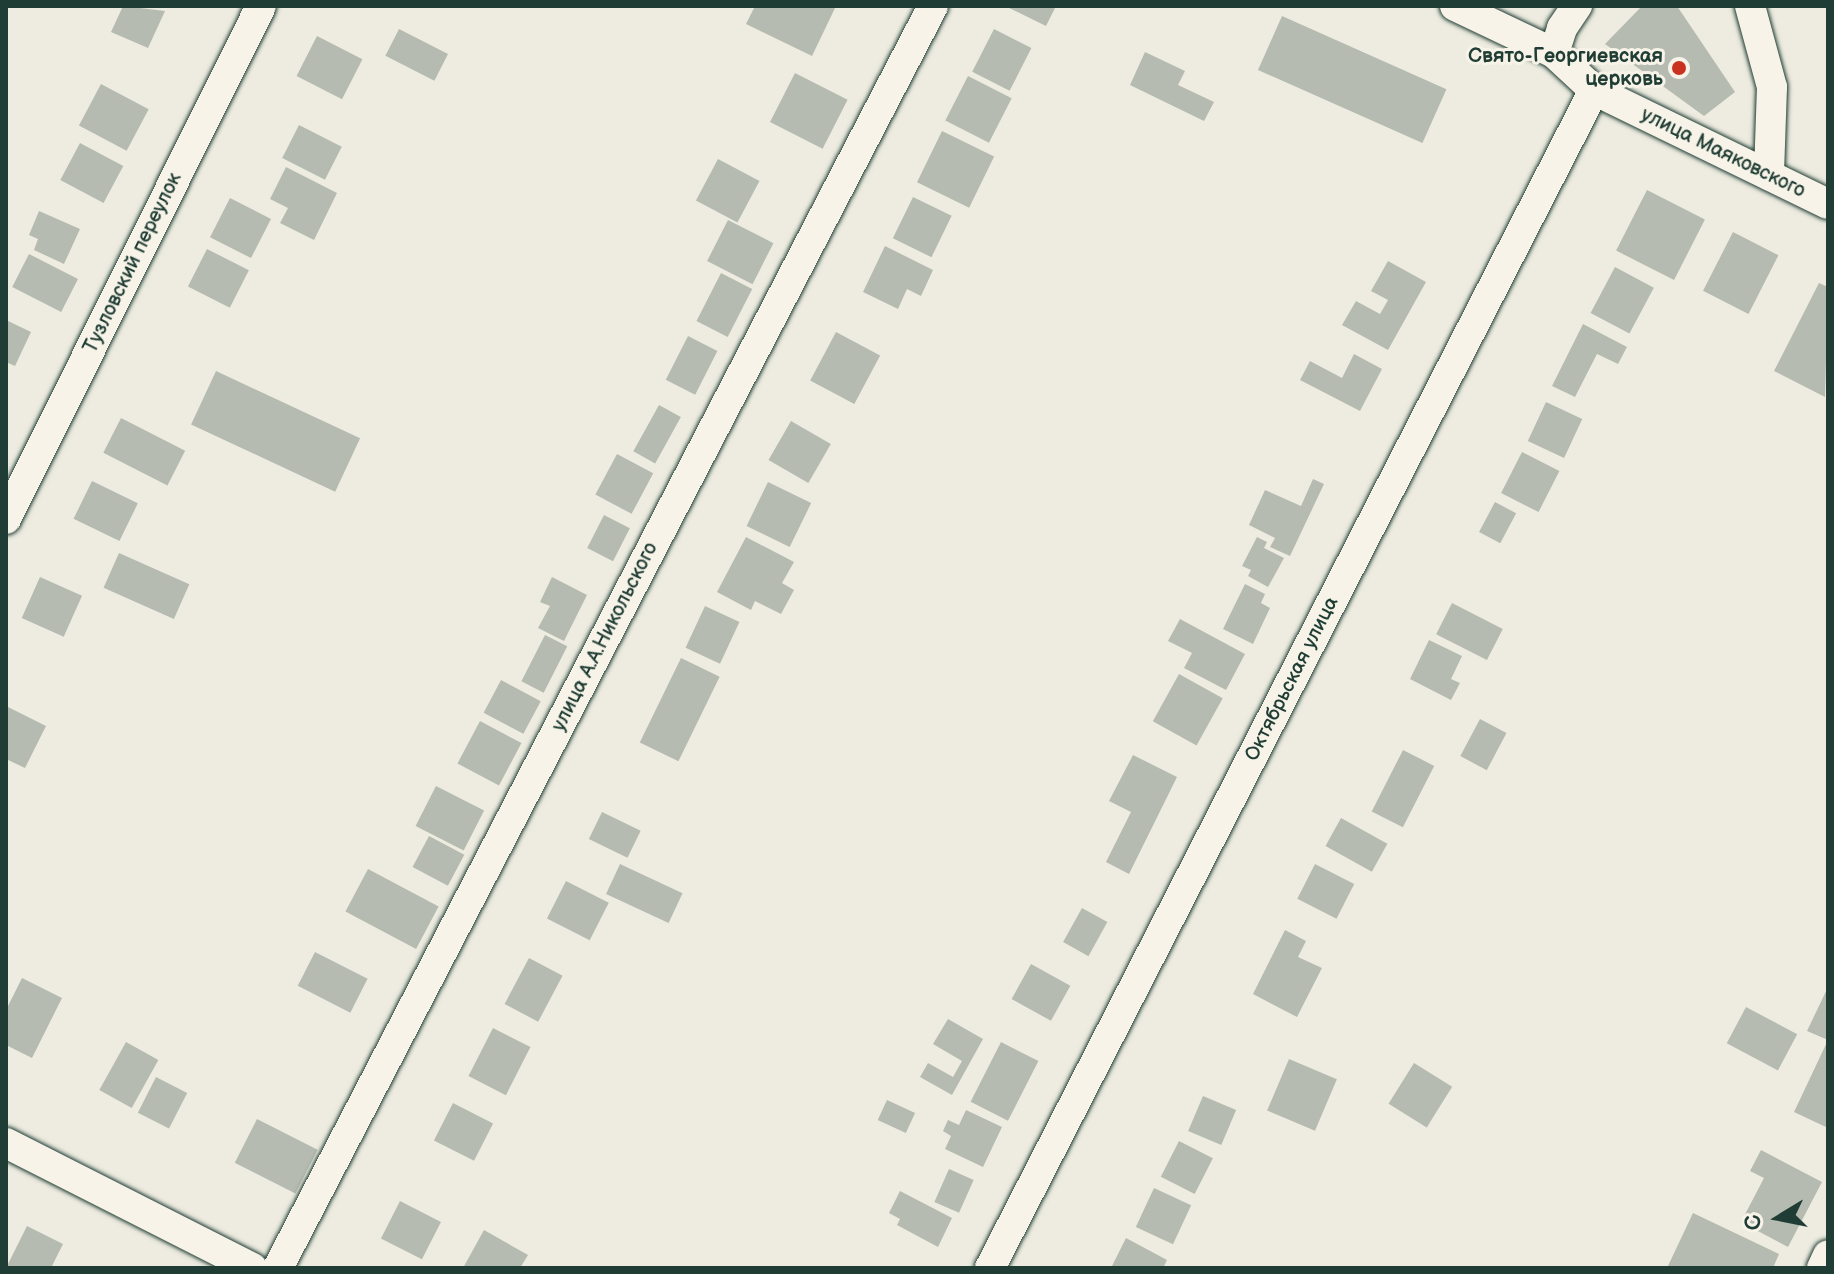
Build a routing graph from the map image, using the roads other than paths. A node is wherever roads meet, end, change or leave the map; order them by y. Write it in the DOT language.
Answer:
graph roads {
  1 [pos="261,6"];
  2 [pos="933,6"];
  3 [pos="1455,6"];
  4 [pos="1577,6"];
  5 [pos="1750,6"];
  6 [pos="1554,53"];
  7 [pos="1594,90"];
  8 [pos="1769,175"];
  9 [pos="1828,204"];
  10 [pos="6,519"];
  11 [pos="6,1143"];
  12 [pos="1828,1255"];
  13 [pos="252,1268"];
  14 [pos="278,1268"];
  15 [pos="990,1268"];
  16 [pos="1822,1268"];
  1 -- 10 [label="street, Тузловский переулок"];
  2 -- 14 [label="street, улица А.А.Никольского"];
  3 -- 6 [label="street, улица Маяковского"];
  4 -- 6 [label="street"];
  5 -- 8 [label="street"];
  6 -- 7 [label="street, улица Маяковского"];
  7 -- 8 [label="street, улица Маяковского"];
  7 -- 15 [label="street, Октябрьская улица"];
  8 -- 9 [label="street, улица Маяковского"];
  11 -- 13 [label="street"];
  12 -- 16 [label="street"];
}
